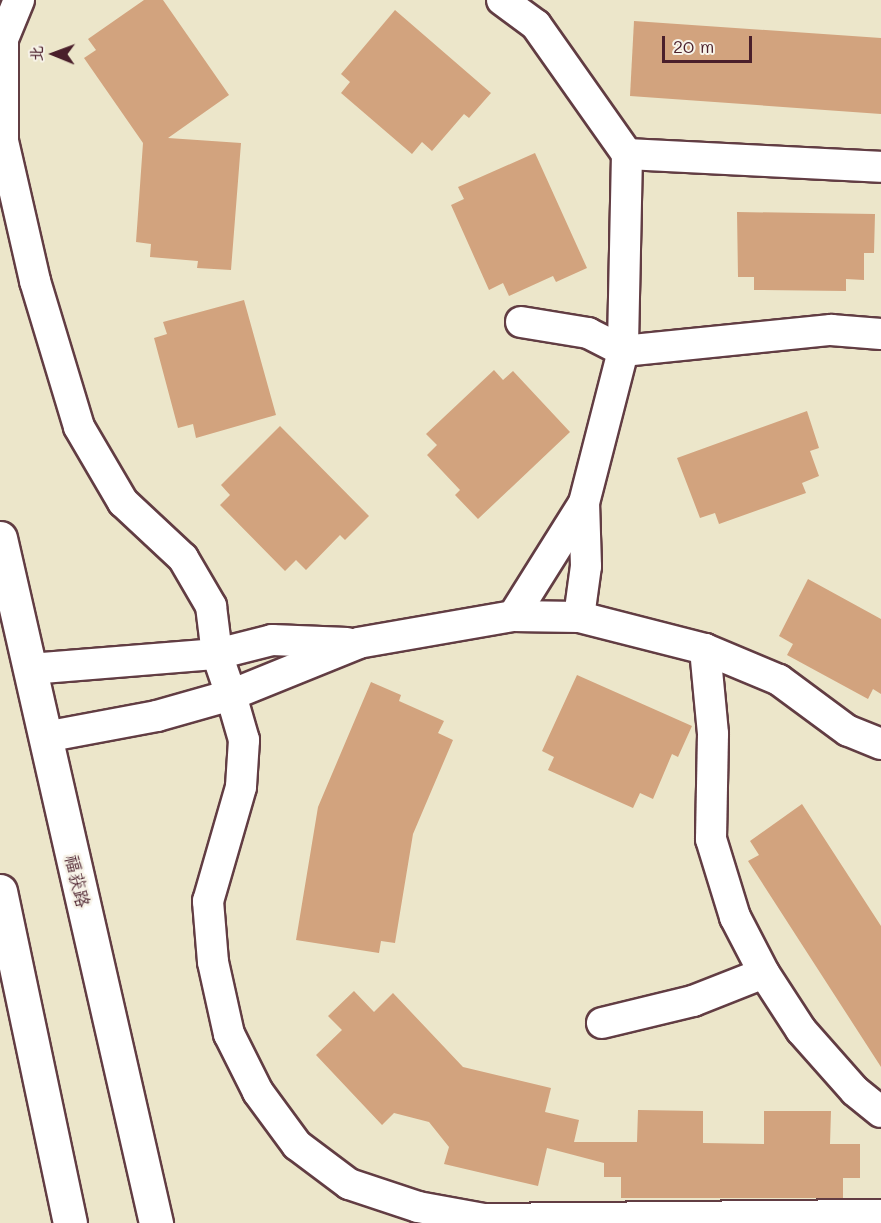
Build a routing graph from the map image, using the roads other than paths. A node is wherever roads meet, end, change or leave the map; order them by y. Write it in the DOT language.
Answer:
graph roads {
  1 [pos="19,0"];
  2 [pos="502,0"];
  3 [pos="627,154"];
  4 [pos="881,167"];
  5 [pos="521,322"];
  6 [pos="881,334"];
  7 [pos="623,351"];
  8 [pos="584,503"];
  9 [pos="0,538"];
  10 [pos="513,616"];
  11 [pos="579,617"];
  12 [pos="359,643"];
  13 [pos="705,649"];
  14 [pos="217,654"];
  15 [pos="30,669"];
  16 [pos="231,695"];
  17 [pos="45,736"];
  18 [pos="881,744"];
  19 [pos="0,891"];
  20 [pos="764,974"];
  21 [pos="602,1023"];
  22 [pos="881,1112"];
  23 [pos="881,1215"];
  24 [pos="66,1217"];
  25 [pos="156,1223"];
  1 -- 14 [label="street"];
  2 -- 3 [label="street"];
  3 -- 4 [label="street"];
  3 -- 7 [label="street"];
  5 -- 7 [label="street"];
  6 -- 7 [label="street"];
  7 -- 8 [label="street"];
  8 -- 10 [label="street"];
  8 -- 11 [label="street"];
  9 -- 15 [label="street, 福获路"];
  10 -- 11 [label="street"];
  10 -- 12 [label="street"];
  11 -- 13 [label="street"];
  12 -- 14 [label="street"];
  12 -- 16 [label="street"];
  13 -- 18 [label="street"];
  13 -- 20 [label="street"];
  14 -- 15 [label="street"];
  14 -- 16 [label="street"];
  15 -- 17 [label="street, 福获路"];
  16 -- 17 [label="street"];
  16 -- 23 [label="street"];
  17 -- 25 [label="street, 福获路"];
  19 -- 24 [label="street"];
  20 -- 21 [label="street"];
  20 -- 22 [label="street"];
}
